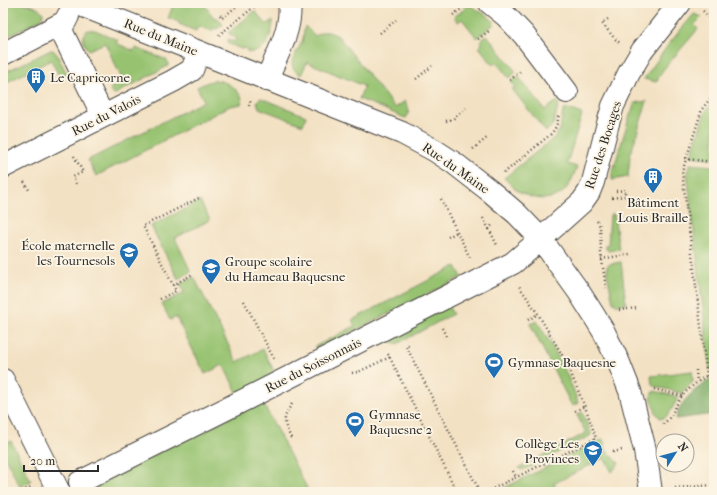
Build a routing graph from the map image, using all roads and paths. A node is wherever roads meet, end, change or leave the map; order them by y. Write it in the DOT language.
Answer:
graph roads {
  1 [pos="73,3"];
  2 [pos="76,3"];
  3 [pos="241,3"];
  4 [pos="260,3"];
  5 [pos="288,3"];
  6 [pos="469,3"];
  7 [pos="490,3"];
  8 [pos="680,3"];
  9 [pos="220,15"];
  10 [pos="453,15"];
  11 [pos="396,20"];
  12 [pos="59,26"];
  13 [pos="380,33"];
  14 [pos="216,39"];
  15 [pos="199,52"];
  16 [pos="3,54"];
  17 [pos="432,66"];
  18 [pos="416,79"];
  19 [pos="266,80"];
  20 [pos="714,94"];
  21 [pos="564,100"];
  22 [pos="466,108"];
  23 [pos="103,116"];
  24 [pos="446,121"];
  25 [pos="488,137"];
  26 [pos="471,154"];
  27 [pos="686,159"];
  28 [pos="714,162"];
  29 [pos="79,164"];
  30 [pos="3,167"];
  31 [pos="503,174"];
  32 [pos="77,186"];
  33 [pos="615,191"];
  34 [pos="199,198"];
  35 [pos="607,198"];
  36 [pos="441,199"];
  37 [pos="597,221"];
  38 [pos="457,232"];
  39 [pos="448,237"];
  40 [pos="541,239"];
  41 [pos="468,251"];
  42 [pos="630,254"];
  43 [pos="601,259"];
  44 [pos="193,274"];
  45 [pos="173,285"];
  46 [pos="520,288"];
  47 [pos="605,292"];
  48 [pos="160,299"];
  49 [pos="244,301"];
  50 [pos="637,308"];
  51 [pos="616,310"];
  52 [pos="538,314"];
  53 [pos="528,320"];
  54 [pos="436,331"];
  55 [pos="378,332"];
  56 [pos="446,336"];
  57 [pos="264,340"];
  58 [pos="412,343"];
  59 [pos="390,357"];
  60 [pos="696,370"];
  61 [pos="714,371"];
  62 [pos="350,374"];
  63 [pos="707,376"];
  64 [pos="3,380"];
  65 [pos="697,382"];
  66 [pos="648,387"];
  67 [pos="682,396"];
  68 [pos="293,403"];
  69 [pos="585,406"];
  70 [pos="575,411"];
  71 [pos="661,425"];
  72 [pos="292,440"];
  73 [pos="513,471"];
  74 [pos="516,477"];
  75 [pos="80,482"];
  76 [pos="714,485"];
  77 [pos="661,490"];
  78 [pos="59,492"];
  79 [pos="457,492"];
  80 [pos="480,492"];
  81 [pos="486,492"];
  1 -- 12 [label="street"];
  2 -- 15 [label="street, Rue du Maine"];
  3 -- 9 [label="path"];
  4 -- 14 [label="path"];
  5 -- 19 [label="street"];
  6 -- 10 [label="path"];
  7 -- 21 [label="street"];
  8 -- 40 [label="street, Rue des Bocages"];
  11 -- 13 [label="path"];
  12 -- 16 [label="street"];
  12 -- 23 [label="street"];
  15 -- 19 [label="street, Rue du Maine"];
  15 -- 23 [label="street, Rue du Valois"];
  17 -- 18 [label="path"];
  19 -- 40 [label="street, Rue du Maine"];
  20 -- 27 [label="path"];
  21 -- 31 [label="path"];
  22 -- 24 [label="path"];
  23 -- 30 [label="street, Rue du Valois"];
  25 -- 26 [label="path"];
  27 -- 28 [label="path"];
  27 -- 63 [label="path"];
  29 -- 32 [label="path"];
  33 -- 35 [label="path"];
  34 -- 45 [label="path"];
  36 -- 38 [label="path"];
  37 -- 43 [label="path"];
  38 -- 39 [label="path"];
  38 -- 41 [label="path"];
  40 -- 55 [label="street, Rue du Soissonnais"];
  40 -- 77 [label="street, Rue du Maine"];
  42 -- 43 [label="path"];
  43 -- 47 [label="path"];
  44 -- 45 [label="path"];
  45 -- 48 [label="path"];
  46 -- 52 [label="path"];
  49 -- 57 [label="path"];
  50 -- 51 [label="path"];
  52 -- 53 [label="path"];
  52 -- 69 [label="path"];
  54 -- 56 [label="path"];
  55 -- 59 [label="path"];
  55 -- 75 [label="street, Rue du Soissonnais"];
  58 -- 80 [label="path"];
  59 -- 62 [label="path"];
  59 -- 79 [label="path"];
  60 -- 65 [label="path"];
  61 -- 63 [label="path"];
  63 -- 65 [label="path"];
  64 -- 78 [label="street"];
  65 -- 67 [label="path"];
  66 -- 67 [label="path"];
  67 -- 71 [label="path"];
  68 -- 72 [label="path"];
  69 -- 70 [label="path"];
  69 -- 74 [label="path"];
  73 -- 74 [label="path"];
  74 -- 81 [label="path"];
  76 -- 77 [label="path"];
}
